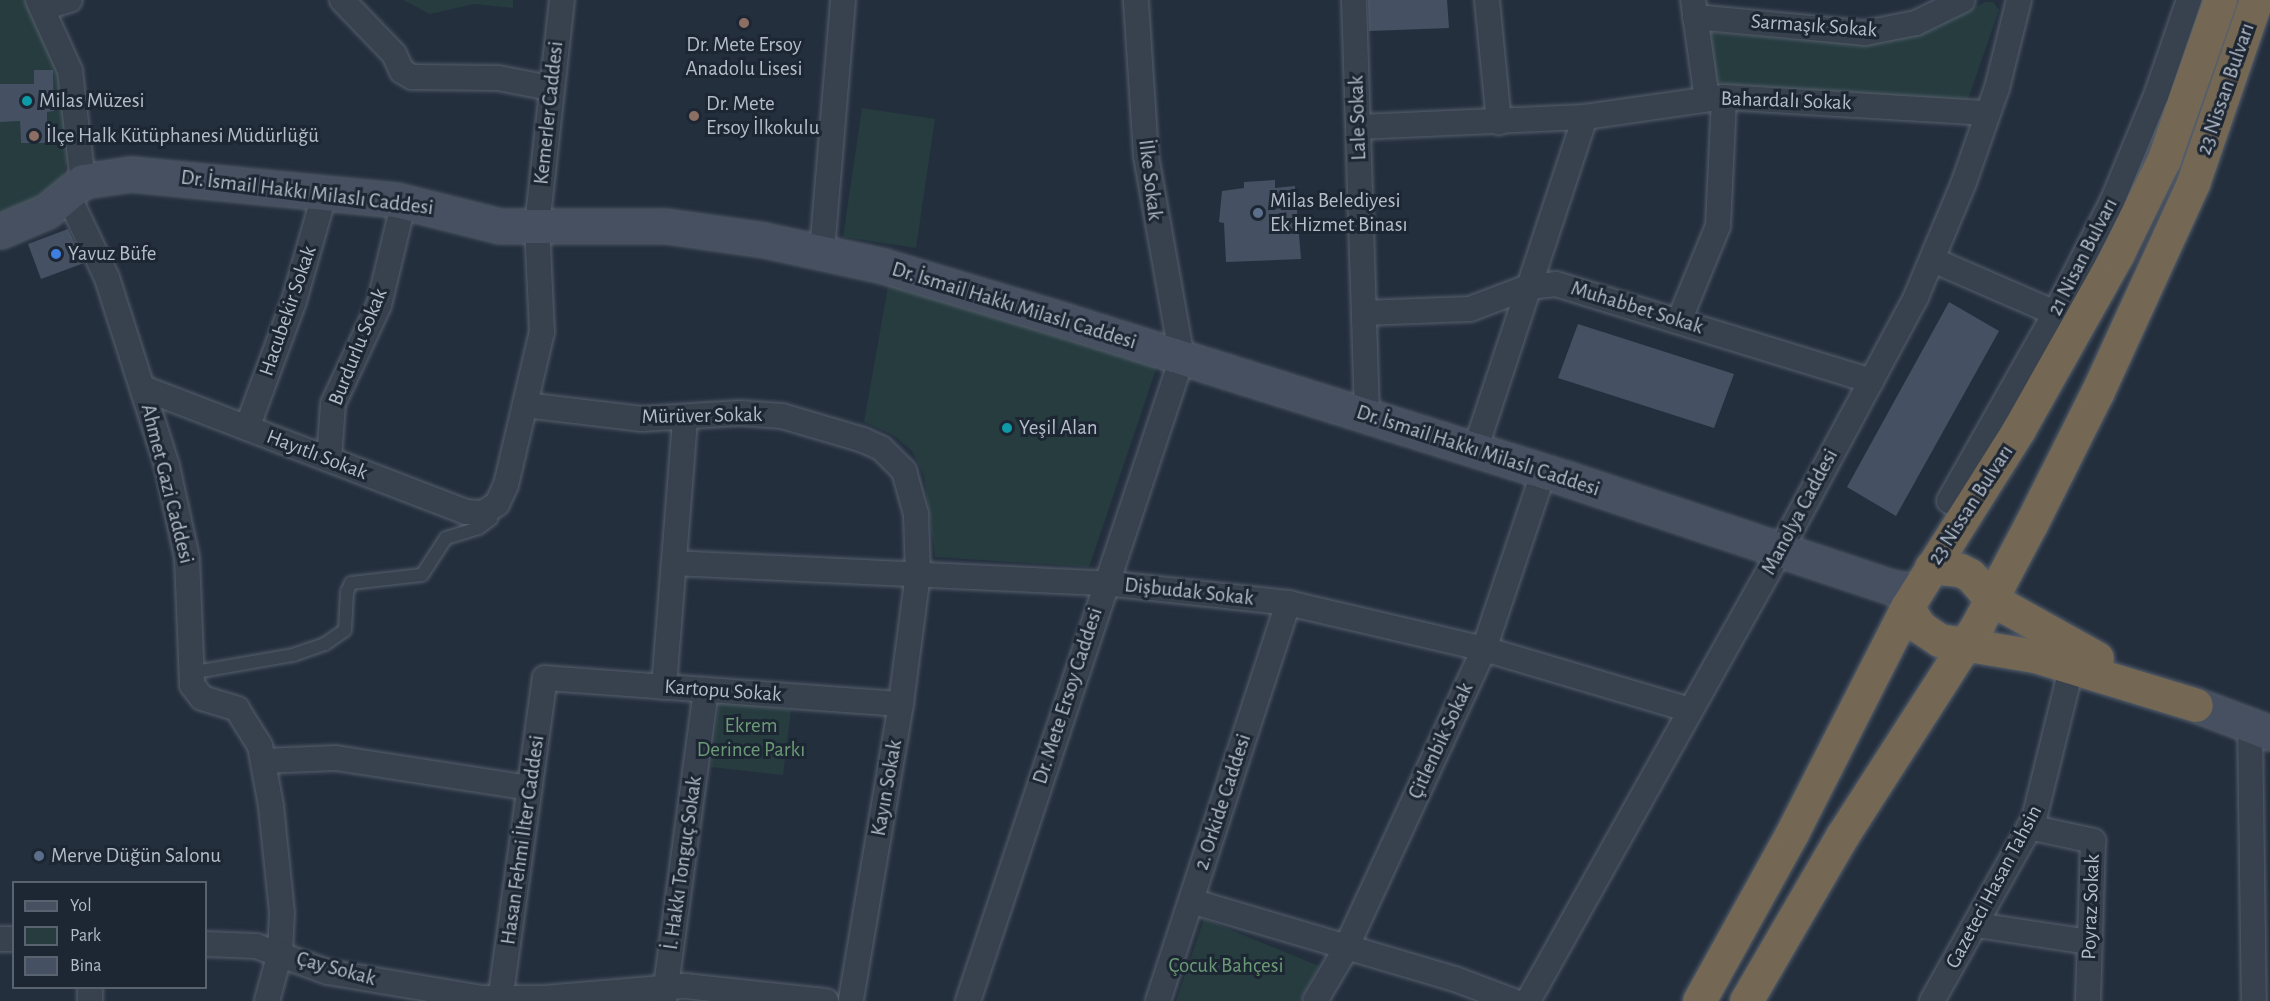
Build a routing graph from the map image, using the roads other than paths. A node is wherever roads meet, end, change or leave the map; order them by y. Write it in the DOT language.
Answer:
graph roads {
  1 [pos="70,0"];
  2 [pos="342,0"];
  3 [pos="562,0"];
  4 [pos="843,0"];
  5 [pos="1136,0"];
  6 [pos="1354,0"];
  7 [pos="1487,0"];
  8 [pos="1963,0"];
  9 [pos="2019,0"];
  10 [pos="2189,0"];
  11 [pos="2220,0"];
  12 [pos="2256,0"];
  13 [pos="41,4"];
  14 [pos="1694,9"];
  15 [pos="550,88"];
  16 [pos="1716,98"];
  17 [pos="1988,113"];
  18 [pos="1585,117"];
  19 [pos="1499,122"];
  20 [pos="1358,127"];
  21 [pos="75,187"];
  22 [pos="325,192"];
  23 [pos="404,201"];
  24 [pos="537,226"];
  25 [pos="0,231"];
  26 [pos="822,251"];
  27 [pos="1933,260"];
  28 [pos="1528,287"];
  29 [pos="1364,313"];
  30 [pos="2055,313"];
  31 [pos="1679,321"];
  32 [pos="1182,358"];
  33 [pos="1871,381"];
  34 [pos="143,388"];
  35 [pos="525,405"];
  36 [pos="1367,416"];
  37 [pos="685,418"];
  38 [pos="247,428"];
  39 [pos="1475,450"];
  40 [pos="329,459"];
  41 [pos="1544,471"];
  42 [pos="1948,501"];
  43 [pos="491,509"];
  44 [pos="1781,549"];
  45 [pos="674,563"];
  46 [pos="918,574"];
  47 [pos="1105,583"];
  48 [pos="1918,588"];
  49 [pos="1991,599"];
  50 [pos="1288,603"];
  51 [pos="1964,646"];
  52 [pos="1484,649"];
  53 [pos="2073,666"];
  54 [pos="190,673"];
  55 [pos="545,678"];
  56 [pos="664,687"];
  57 [pos="706,690"];
  58 [pos="901,704"];
  59 [pos="2196,705"];
  60 [pos="1690,710"];
  61 [pos="2260,729"];
  62 [pos="263,761"];
  63 [pos="530,788"];
  64 [pos="2030,827"];
  65 [pos="1191,901"];
  66 [pos="1977,925"];
  67 [pos="2090,942"];
  68 [pos="207,944"];
  69 [pos="1345,950"];
  70 [pos="279,953"];
  71 [pos="665,994"];
  72 [pos="500,1000"];
  73 [pos="267,1001"];
  74 [pos="826,1001"];
  75 [pos="851,1001"];
  76 [pos="968,1001"];
  77 [pos="1158,1001"];
  78 [pos="1315,1001"];
  79 [pos="1514,1001"];
  80 [pos="1528,1001"];
  81 [pos="1699,1001"];
  82 [pos="1746,1001"];
  83 [pos="1932,1001"];
  84 [pos="2088,1001"];
  85 [pos="2254,1001"];
  1 -- 13 [label="street"];
  2 -- 15 [label="street"];
  3 -- 15 [label="street, Kemerler Caddesi"];
  4 -- 26 [label="street"];
  5 -- 32 [label="street, İlke Sokak"];
  6 -- 20 [label="street, Lale Sokak"];
  7 -- 19 [label="street"];
  8 -- 14 [label="street, Sarmaşık Sokak"];
  9 -- 17 [label="street, Manolya Caddesi"];
  10 -- 30 [label="street, 21 Nisan Bulvarı"];
  11 -- 48 [label="highway, 23 Nissan Bulvarı"];
  12 -- 49 [label="highway, 23 Nissan Bulvarı"];
  13 -- 21 [label="street, Ahmet Gazi Caddesi"];
  14 -- 16 [label="street"];
  15 -- 24 [label="street, Kemerler Caddesi"];
  16 -- 17 [label="street, Bahardalı Sokak"];
  16 -- 18 [label="street, Bahardalı Sokak"];
  16 -- 31 [label="street"];
  17 -- 27 [label="street, Manolya Caddesi"];
  18 -- 19 [label="street, Bahardalı Sokak"];
  18 -- 28 [label="street"];
  19 -- 20 [label="street, Bahardalı Sokak"];
  20 -- 29 [label="street, Lale Sokak"];
  21 -- 22 [label="street, Dr. İsmail Hakkı Milaslı Caddesi"];
  21 -- 25 [label="street"];
  21 -- 34 [label="street, Ahmet Gazi Caddesi"];
  22 -- 23 [label="street, Dr. İsmail Hakkı Milaslı Caddesi"];
  22 -- 38 [label="street, Hacubekir Sokak"];
  23 -- 24 [label="street, Dr. İsmail Hakkı Milaslı Caddesi"];
  23 -- 40 [label="street, Burdurlu Sokak"];
  24 -- 26 [label="street, Dr. İsmail Hakkı Milaslı Caddesi"];
  24 -- 35 [label="street"];
  26 -- 32 [label="street, Dr. İsmail Hakkı Milaslı Caddesi"];
  27 -- 30 [label="street"];
  27 -- 33 [label="street, Manolya Caddesi"];
  28 -- 29 [label="street, Muhabbet Sokak"];
  28 -- 31 [label="street, Muhabbet Sokak"];
  28 -- 39 [label="street"];
  29 -- 36 [label="street, Lale Sokak"];
  30 -- 42 [label="street, 21 Nisan Bulvarı"];
  31 -- 33 [label="street, Muhabbet Sokak"];
  32 -- 36 [label="street, Dr. İsmail Hakkı Milaslı Caddesi"];
  32 -- 47 [label="street, Dr. Mete Ersoy Caddesi"];
  33 -- 44 [label="street, Manolya Caddesi"];
  34 -- 38 [label="street, Hayıtlı Sokak"];
  34 -- 54 [label="street, Ahmet Gazi Caddesi"];
  35 -- 37 [label="street, Mürüver Sokak"];
  35 -- 43 [label="street"];
  36 -- 39 [label="street, Dr. İsmail Hakkı Milaslı Caddesi"];
  37 -- 45 [label="street"];
  37 -- 46 [label="street, Mürüver Sokak"];
  38 -- 40 [label="street, Hayıtlı Sokak"];
  39 -- 41 [label="street, Dr. İsmail Hakkı Milaslı Caddesi"];
  40 -- 43 [label="street, Hayıtlı Sokak"];
  41 -- 44 [label="street, Dr. İsmail Hakkı Milaslı Caddesi"];
  41 -- 52 [label="street, Çitlenbik Sokak"];
  43 -- 54 [label="lane"];
  44 -- 48 [label="street, Dr. İsmail Hakkı Milaslı Caddesi"];
  44 -- 60 [label="street, Manolya Caddesi"];
  45 -- 46 [label="street, Dişbudak Sokak"];
  45 -- 56 [label="street"];
  46 -- 47 [label="street, Dişbudak Sokak"];
  46 -- 58 [label="street, Kayın Sokak"];
  47 -- 50 [label="street, Dişbudak Sokak"];
  47 -- 76 [label="street, Dr. Mete Ersoy Caddesi"];
  48 -- 49 [label="highway"];
  48 -- 51 [label="highway"];
  48 -- 81 [label="highway, 23 Nissan Bulvarı"];
  49 -- 51 [label="highway"];
  49 -- 59 [label="highway"];
  50 -- 52 [label="street, Dişbudak Sokak"];
  50 -- 65 [label="street, 2. Orkide Caddesi"];
  51 -- 53 [label="highway"];
  51 -- 82 [label="highway"];
  52 -- 60 [label="street, Dişbudak Sokak"];
  52 -- 69 [label="street, Çitlenbik Sokak"];
  53 -- 59 [label="highway"];
  53 -- 64 [label="street, Gazeteci Hasan Tahsin"];
  54 -- 62 [label="street, Ahmet Gazi Caddesi"];
  55 -- 56 [label="street, Kartopu Sokak"];
  55 -- 63 [label="street, Hasan Fehmi İlter Caddesi"];
  56 -- 57 [label="street, Kartopu Sokak"];
  57 -- 58 [label="street, Kartopu Sokak"];
  57 -- 71 [label="street, İ. Hakkı Tonguç Sokak"];
  58 -- 75 [label="street, Kayın Sokak"];
  59 -- 61 [label="street"];
  60 -- 80 [label="street, Manolya Caddesi"];
  61 -- 85 [label="street"];
  62 -- 63 [label="street"];
  62 -- 70 [label="street, Ahmet Gazi Caddesi"];
  63 -- 72 [label="street, Hasan Fehmi İlter Caddesi"];
  64 -- 66 [label="street, Gazeteci Hasan Tahsin"];
  64 -- 67 [label="street, Poyraz Sokak"];
  65 -- 69 [label="street"];
  65 -- 77 [label="street, 2. Orkide Caddesi"];
  66 -- 67 [label="street"];
  66 -- 83 [label="street, Gazeteci Hasan Tahsin"];
  67 -- 84 [label="street, Poyraz Sokak"];
  68 -- 70 [label="street, Çay Sokak"];
  69 -- 78 [label="street, Çitlenbik Sokak"];
  69 -- 79 [label="street"];
  70 -- 72 [label="street, Çay Sokak"];
  70 -- 73 [label="street, Ahmet Gazi Caddesi"];
  71 -- 72 [label="street, Çay Sokak"];
  71 -- 74 [label="street, Çay Sokak"];
}
